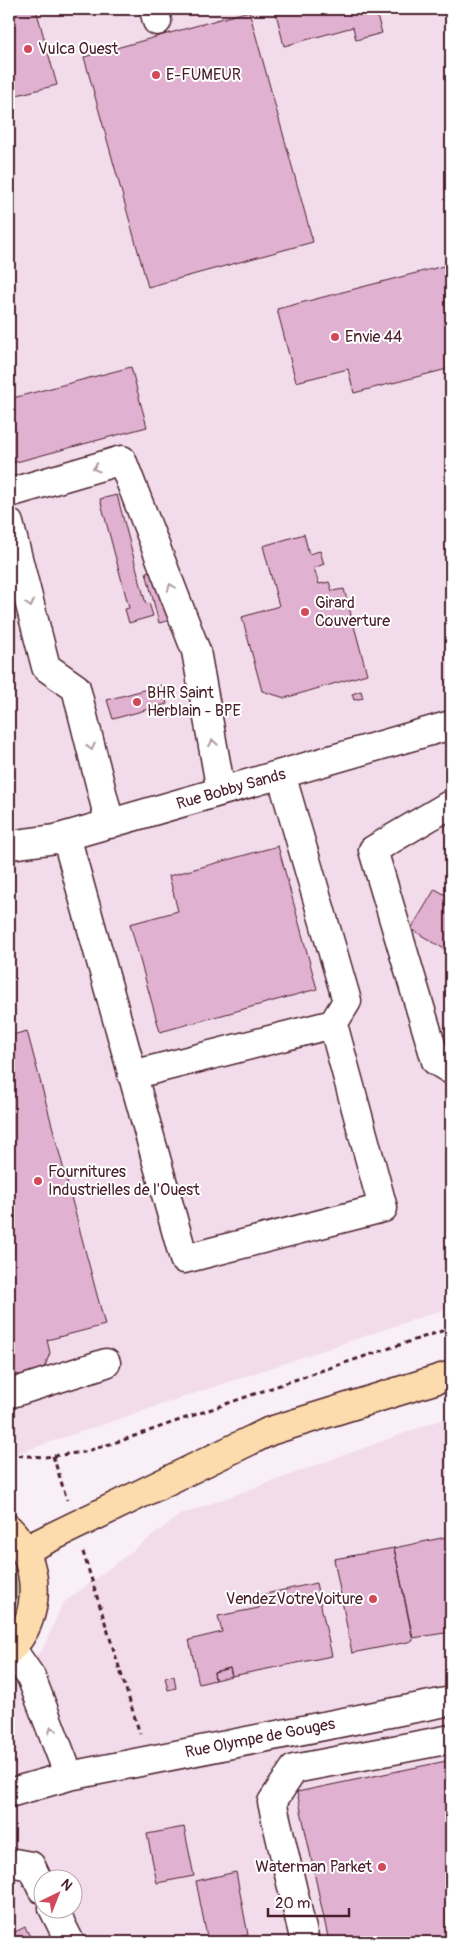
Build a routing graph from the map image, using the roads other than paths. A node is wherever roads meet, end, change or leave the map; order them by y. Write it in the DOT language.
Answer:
graph roads {
  1 [pos="9,493"];
  2 [pos="9,523"];
  3 [pos="451,725"];
  4 [pos="281,774"];
  5 [pos="221,791"];
  6 [pos="451,804"];
  7 [pos="110,824"];
  8 [pos="66,836"];
  9 [pos="9,846"];
  10 [pos="333,1024"];
  11 [pos="451,1070"];
  12 [pos="132,1075"];
  13 [pos="106,1362"];
  14 [pos="451,1375"];
  15 [pos="9,1394"];
  16 [pos="9,1529"];
  17 [pos="25,1550"];
  18 [pos="10,1649"];
  19 [pos="451,1701"];
  20 [pos="451,1739"];
  21 [pos="69,1776"];
  22 [pos="9,1793"];
  23 [pos="9,1862"];
  24 [pos="32,1868"];
  25 [pos="57,1918"];
  26 [pos="70,1942"];
  27 [pos="305,1942"];
  5 -- 1 [label="street, one-way"];
  2 -- 7 [label="street, one-way"];
  3 -- 4 [label="street, Rue Bobby Sands"];
  4 -- 5 [label="street, Rue Bobby Sands"];
  4 -- 10 [label="street"];
  5 -- 7 [label="street, Rue Bobby Sands"];
  6 -- 11 [label="street"];
  7 -- 8 [label="street, Rue Bobby Sands"];
  8 -- 9 [label="street, Rue Bobby Sands"];
  8 -- 12 [label="street"];
  10 -- 12 [label="street"];
  10 -- 12 [label="street"];
  13 -- 15 [label="street"];
  14 -- 17 [label="main road"];
  16 -- 17 [label="main road"];
  17 -- 18 [label="main road"];
  21 -- 18 [label="street, one-way"];
  19 -- 21 [label="street, Rue Olympe de Gouges"];
  20 -- 27 [label="street"];
  21 -- 22 [label="street, Rue Olympe de Gouges"];
  23 -- 24 [label="street"];
  25 -- 26 [label="street"];
}
